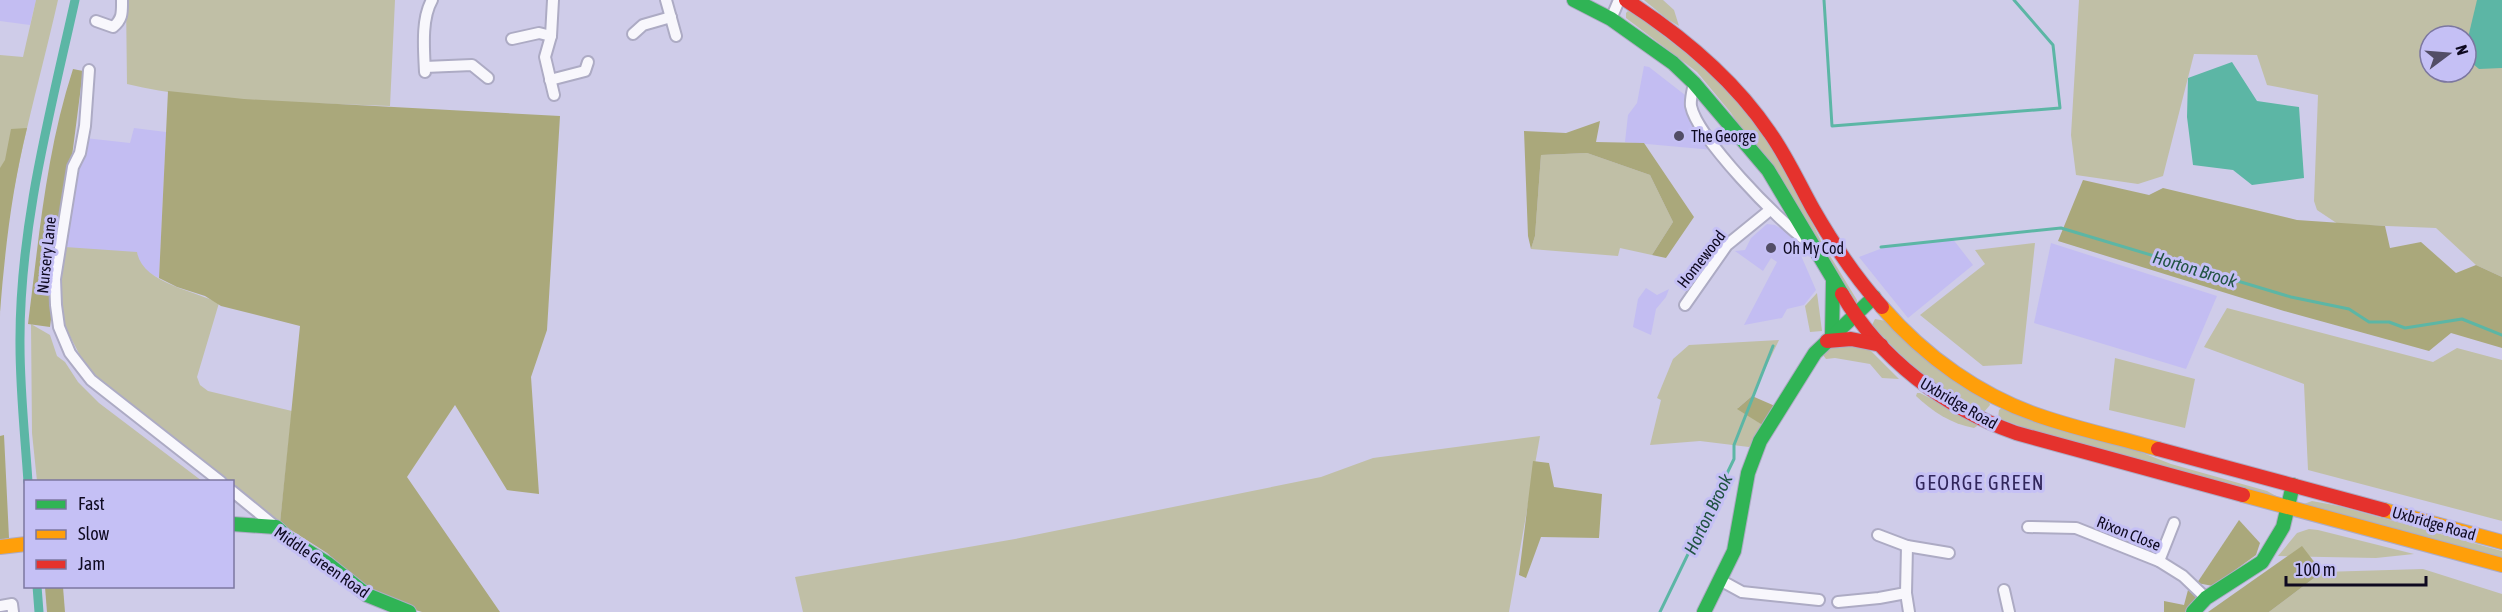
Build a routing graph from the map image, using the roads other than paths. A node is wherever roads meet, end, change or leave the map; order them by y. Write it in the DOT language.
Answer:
graph roads {
  1 [pos="122,0"];
  2 [pos="432,0"];
  3 [pos="553,0"];
  4 [pos="666,0"];
  5 [pos="1574,0"];
  6 [pos="1619,0"];
  7 [pos="1626,0"];
  8 [pos="1641,0"];
  9 [pos="671,17"];
  10 [pos="1611,19"];
  11 [pos="1658,20"];
  12 [pos="96,21"];
  13 [pos="633,34"];
  14 [pos="551,36"];
  15 [pos="676,36"];
  16 [pos="512,39"];
  17 [pos="588,62"];
  18 [pos="88,70"];
  19 [pos="488,78"];
  20 [pos="550,80"];
  21 [pos="1694,83"];
  22 [pos="554,95"];
  23 [pos="1770,210"];
  24 [pos="1810,243"];
  25 [pos="1833,281"];
  26 [pos="1874,297"];
  27 [pos="1685,304"];
  28 [pos="1854,315"];
  29 [pos="1830,338"];
  30 [pos="1881,345"];
  31 [pos="218,480"];
  32 [pos="2293,485"];
  33 [pos="234,493"];
  34 [pos="2288,506"];
  35 [pos="2174,523"];
  36 [pos="234,524"];
  37 [pos="276,526"];
  38 [pos="2028,527"];
  39 [pos="1878,535"];
  40 [pos="2502,542"];
  41 [pos="1907,546"];
  42 [pos="1949,553"];
  43 [pos="2158,561"];
  44 [pos="2502,565"];
  45 [pos="1720,580"];
  46 [pos="2004,590"];
  47 [pos="1906,593"];
  48 [pos="2206,598"];
  49 [pos="1818,600"];
  50 [pos="1838,602"];
  51 [pos="0,606"];
  52 [pos="13,612"];
  53 [pos="409,612"];
  54 [pos="1704,612"];
  55 [pos="1910,612"];
  56 [pos="2009,612"];
  57 [pos="2193,612"];
  1 -- 12 [label="street"];
  2 -- 19 [label="street"];
  3 -- 14 [label="street"];
  4 -- 9 [label="street"];
  5 -- 10 [label="main road, Uxbridge Road"];
  6 -- 10 [label="street"];
  7 -- 11 [label="main road, Uxbridge Road"];
  8 -- 11 [label="street"];
  9 -- 13 [label="street"];
  9 -- 15 [label="street"];
  10 -- 21 [label="main road, Uxbridge Road"];
  11 -- 26 [label="main road, Uxbridge Road"];
  14 -- 16 [label="street"];
  14 -- 20 [label="street"];
  17 -- 20 [label="street"];
  18 -- 31 [label="street, Nursery Lane"];
  20 -- 22 [label="street"];
  21 -- 23 [label="street"];
  21 -- 24 [label="main road, Uxbridge Road"];
  23 -- 24 [label="street"];
  23 -- 27 [label="street, Homewood"];
  24 -- 25 [label="main road, Uxbridge Road"];
  25 -- 28 [label="main road, Uxbridge Road"];
  25 -- 29 [label="main road"];
  26 -- 28 [label="main road"];
  26 -- 32 [label="main road, Uxbridge Road"];
  28 -- 29 [label="main road"];
  28 -- 30 [label="main road, Uxbridge Road"];
  29 -- 30 [label="main road"];
  29 -- 45 [label="main road"];
  30 -- 34 [label="main road, Uxbridge Road"];
  32 -- 34 [label="main road"];
  32 -- 40 [label="main road, Uxbridge Road"];
  33 -- 37 [label="street"];
  34 -- 44 [label="main road, Uxbridge Road"];
  34 -- 48 [label="main road"];
  35 -- 43 [label="street"];
  36 -- 37 [label="main road, Middle Green Road"];
  37 -- 53 [label="main road, Middle Green Road"];
  38 -- 43 [label="street, Rixon Close"];
  39 -- 41 [label="street"];
  41 -- 42 [label="street"];
  41 -- 47 [label="street"];
  43 -- 48 [label="street, Rixon Close"];
  45 -- 49 [label="street"];
  45 -- 54 [label="main road"];
  46 -- 56 [label="street"];
  47 -- 50 [label="street"];
  47 -- 55 [label="street"];
  48 -- 57 [label="main road"];
  51 -- 52 [label="street"];
}
